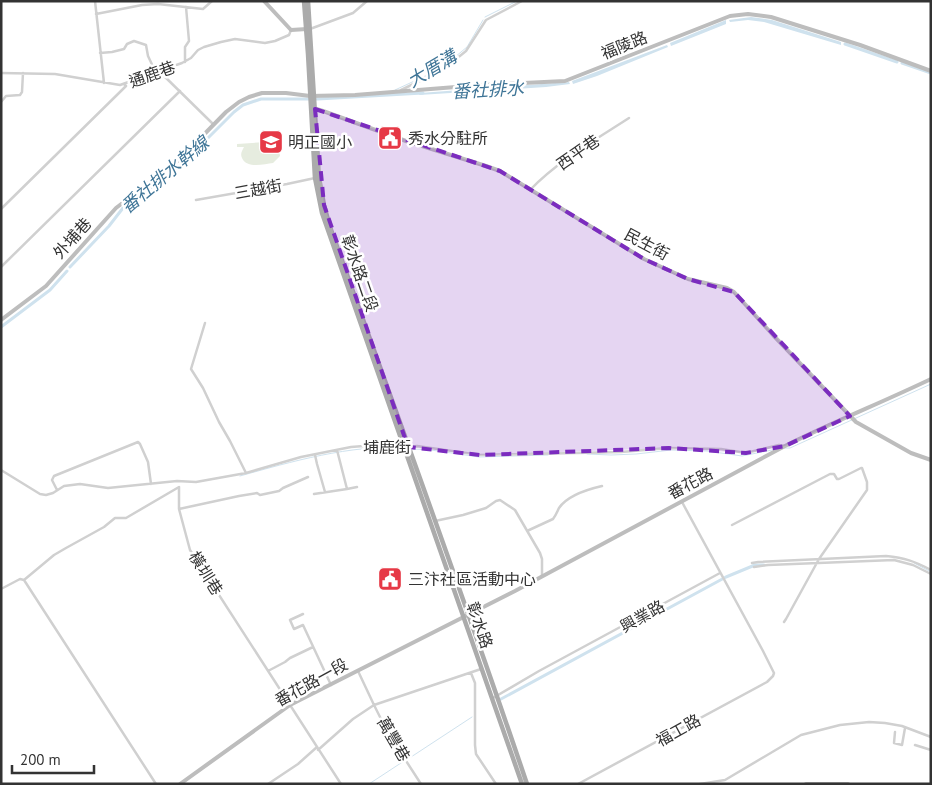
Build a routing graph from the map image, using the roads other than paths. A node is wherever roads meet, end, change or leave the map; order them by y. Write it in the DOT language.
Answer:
graph roads {
  1 [pos="95,1"];
  2 [pos="212,1"];
  3 [pos="264,1"];
  4 [pos="304,1"];
  5 [pos="308,1"];
  6 [pos="367,1"];
  7 [pos="522,1"];
  8 [pos="186,7"];
  9 [pos="96,14"];
  10 [pos="308,29"];
  11 [pos="291,30"];
  12 [pos="100,53"];
  13 [pos="185,62"];
  14 [pos="931,70"];
  15 [pos="158,72"];
  16 [pos="1,73"];
  17 [pos="23,73"];
  18 [pos="570,80"];
  19 [pos="104,83"];
  20 [pos="124,84"];
  21 [pos="572,85"];
  22 [pos="180,91"];
  23 [pos="396,92"];
  24 [pos="312,98"];
  25 [pos="1,102"];
  26 [pos="313,108"];
  27 [pos="629,118"];
  28 [pos="214,126"];
  29 [pos="317,178"];
  30 [pos="530,190"];
  31 [pos="196,200"];
  32 [pos="1,209"];
  33 [pos="1,267"];
  34 [pos="1,320"];
  35 [pos="205,323"];
  36 [pos="931,379"];
  37 [pos="850,416"];
  38 [pos="406,446"];
  39 [pos="785,446"];
  40 [pos="337,450"];
  41 [pos="315,454"];
  42 [pos="931,460"];
  43 [pos="1,470"];
  44 [pos="246,473"];
  45 [pos="308,477"];
  46 [pos="151,484"];
  47 [pos="602,486"];
  48 [pos="357,487"];
  49 [pos="347,489"];
  50 [pos="57,490"];
  51 [pos="325,492"];
  52 [pos="314,494"];
  53 [pos="682,502"];
  54 [pos="179,509"];
  55 [pos="435,521"];
  56 [pos="732,525"];
  57 [pos="527,531"];
  58 [pos="818,561"];
  59 [pos="752,563"];
  60 [pos="754,567"];
  61 [pos="931,570"];
  62 [pos="720,573"];
  63 [pos="931,574"];
  64 [pos="542,576"];
  65 [pos="24,580"];
  66 [pos="1,589"];
  67 [pos="304,614"];
  68 [pos="466,616"];
  69 [pos="784,622"];
  70 [pos="313,647"];
  71 [pos="482,669"];
  72 [pos="358,670"];
  73 [pos="268,671"];
  74 [pos="470,672"];
  75 [pos="331,685"];
  76 [pos="495,697"];
  77 [pos="290,705"];
  78 [pos="374,705"];
  79 [pos="905,728"];
  80 [pos="895,732"];
  81 [pos="931,737"];
  82 [pos="915,745"];
  83 [pos="317,748"];
  84 [pos="931,750"];
  85 [pos="156,784"];
  86 [pos="180,784"];
  87 [pos="268,784"];
  88 [pos="341,784"];
  89 [pos="421,784"];
  90 [pos="496,784"];
  91 [pos="522,784"];
  92 [pos="527,784"];
  93 [pos="578,784"];
  94 [pos="700,784"];
  95 [pos="806,784"];
  96 [pos="848,784"];
  1 -- 9 [label="street"];
  2 -- 8 [label="street"];
  3 -- 11 [label="street"];
  4 -- 10 [label="main road, 彰水路二段"];
  5 -- 10 [label="main road, 彰水路二段"];
  6 -- 10 [label="street"];
  7 -- 23 [label="street"];
  8 -- 9 [label="street"];
  8 -- 13 [label="street"];
  9 -- 12 [label="street"];
  10 -- 11 [label="street"];
  10 -- 24 [label="main road, 彰水路二段"];
  11 -- 13 [label="street, 通鹿巷"];
  12 -- 15 [label="street"];
  12 -- 19 [label="street"];
  13 -- 15 [label="street, 通鹿巷"];
  14 -- 18 [label="street, 福陵路"];
  15 -- 20 [label="street, 通鹿巷"];
  15 -- 22 [label="street"];
  16 -- 17 [label="street, 通鹿巷"];
  17 -- 19 [label="street, 通鹿巷"];
  17 -- 25 [label="street"];
  18 -- 21 [label="street"];
  18 -- 23 [label="street, 福陵路"];
  19 -- 20 [label="street, 通鹿巷"];
  20 -- 32 [label="street"];
  22 -- 28 [label="street"];
  22 -- 33 [label="street"];
  23 -- 24 [label="street, 福陵路"];
  24 -- 26 [label="main road, 彰水路二段"];
  24 -- 28 [label="street, 福陵路"];
  26 -- 29 [label="main road, 彰水路二段"];
  26 -- 30 [label="street, 民生街"];
  27 -- 30 [label="street, 西平巷"];
  28 -- 34 [label="street, 外埔巷"];
  29 -- 31 [label="street, 三越街"];
  29 -- 38 [label="main road, 彰水路二段"];
  30 -- 37 [label="street, 民生街"];
  35 -- 44 [label="street"];
  36 -- 37 [label="street, 番花路"];
  37 -- 39 [label="street, 番花路"];
  37 -- 42 [label="street, 民生街"];
  38 -- 39 [label="street, 埔鹿街"];
  38 -- 40 [label="street, 埔鹿街"];
  38 -- 55 [label="main road, 彰水路"];
  38 -- 68 [label="main road, 彰水路"];
  39 -- 53 [label="street, 番花路"];
  40 -- 41 [label="street, 埔鹿街"];
  40 -- 49 [label="street"];
  41 -- 44 [label="street, 埔鹿街"];
  41 -- 51 [label="street"];
  43 -- 50 [label="street, 埔鹿街"];
  44 -- 46 [label="street, 埔鹿街"];
  45 -- 54 [label="street"];
  46 -- 50 [label="street, 埔鹿街"];
  46 -- 50 [label="street"];
  47 -- 57 [label="street"];
  48 -- 49 [label="street"];
  49 -- 51 [label="street"];
  51 -- 52 [label="street"];
  53 -- 62 [label="street"];
  53 -- 64 [label="street, 番花路"];
  54 -- 65 [label="street, 橫圳巷"];
  54 -- 73 [label="street, 橫圳巷"];
  55 -- 57 [label="street"];
  55 -- 68 [label="main road, 彰水路"];
  56 -- 58 [label="street"];
  57 -- 64 [label="street"];
  58 -- 59 [label="street"];
  58 -- 60 [label="street"];
  58 -- 61 [label="street"];
  58 -- 63 [label="street"];
  58 -- 69 [label="street"];
  62 -- 76 [label="street, 興業路"];
  62 -- 93 [label="street, 福工路"];
  64 -- 68 [label="street, 番花路"];
  65 -- 66 [label="street, 橫圳巷"];
  65 -- 85 [label="street"];
  67 -- 70 [label="street"];
  68 -- 71 [label="main road, 彰水路"];
  68 -- 72 [label="street, 番花路一段"];
  68 -- 76 [label="main road, 彰水路"];
  70 -- 73 [label="street"];
  70 -- 75 [label="street"];
  71 -- 74 [label="street"];
  71 -- 76 [label="main road, 彰水路"];
  72 -- 75 [label="street, 番花路一段"];
  72 -- 78 [label="street"];
  73 -- 77 [label="street, 橫圳巷"];
  74 -- 78 [label="street"];
  74 -- 90 [label="street"];
  75 -- 77 [label="street, 番花路一段"];
  76 -- 91 [label="main road, 彰水路"];
  76 -- 92 [label="main road, 彰水路"];
  77 -- 83 [label="street, 橫圳巷"];
  77 -- 86 [label="street, 番花路一段"];
  78 -- 83 [label="street, 萬豐巷"];
  78 -- 89 [label="street, 萬豐巷"];
  79 -- 80 [label="street"];
  79 -- 81 [label="street"];
  79 -- 94 [label="street"];
  82 -- 84 [label="street"];
  83 -- 87 [label="street, 萬豐巷"];
  83 -- 88 [label="street"];
  95 -- 96 [label="street"];
}
